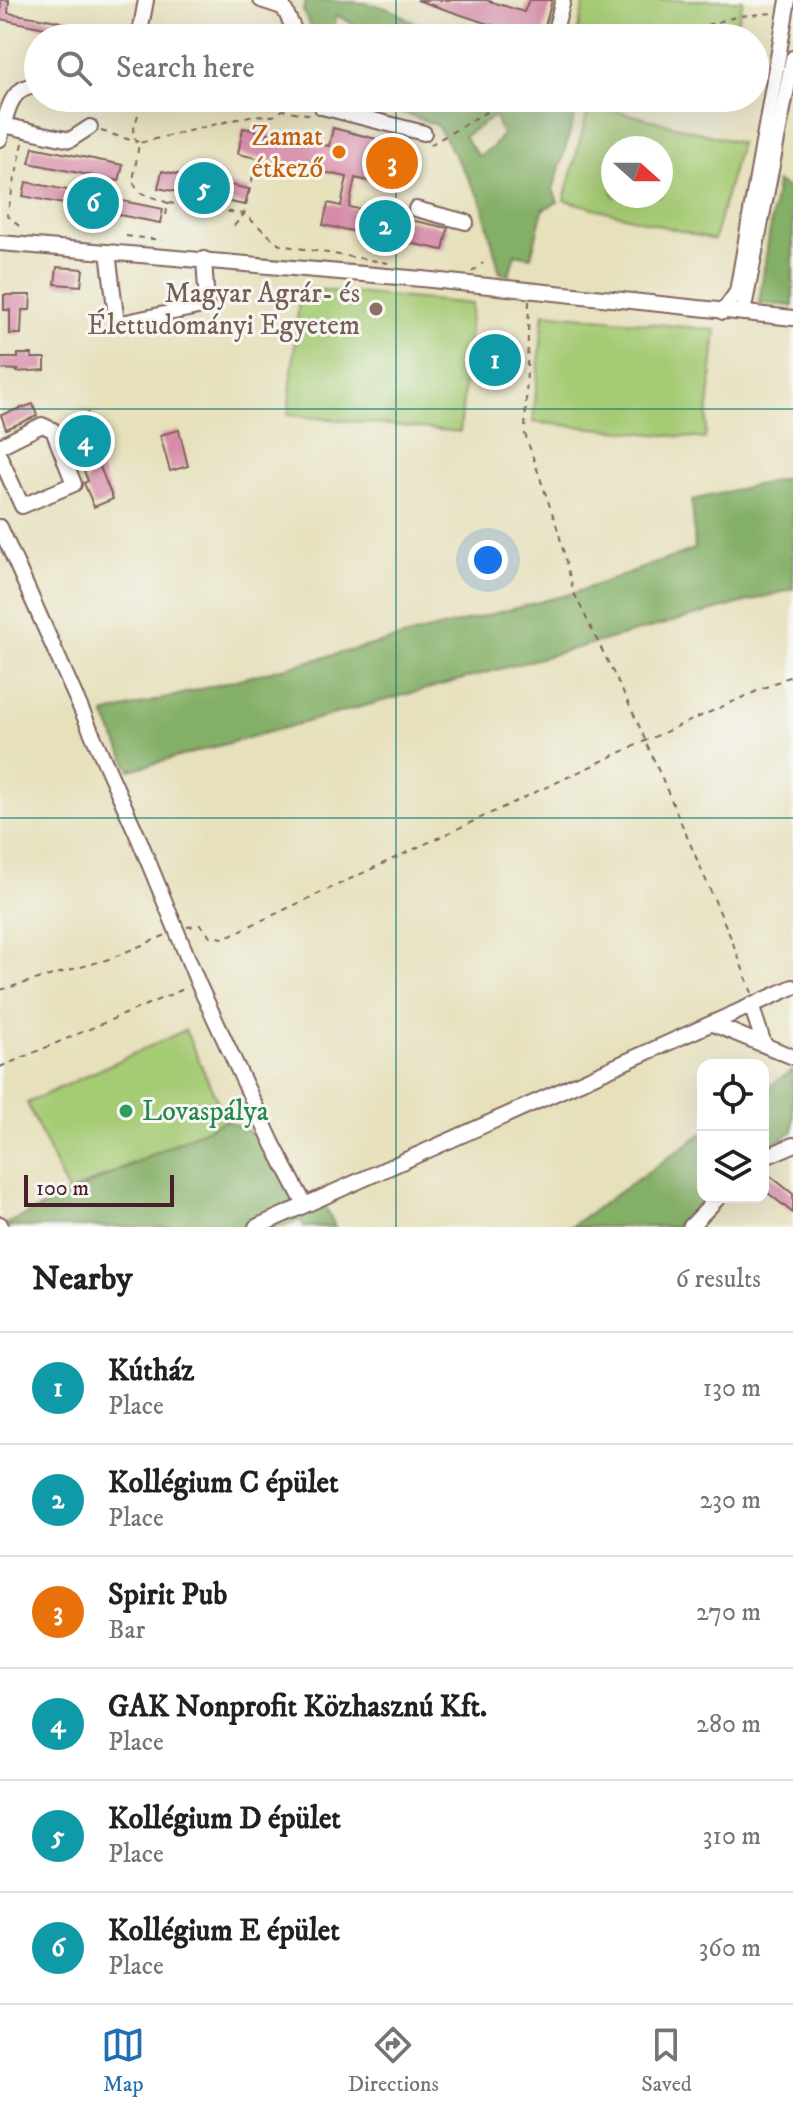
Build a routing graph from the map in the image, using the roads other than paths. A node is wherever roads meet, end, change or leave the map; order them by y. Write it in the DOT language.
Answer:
graph roads {
  1 [pos="146,0"];
  2 [pos="261,0"];
  3 [pos="563,0"];
  4 [pos="281,4"];
  5 [pos="787,6"];
  6 [pos="142,24"];
  7 [pos="291,24"];
  8 [pos="557,24"];
  9 [pos="793,58"];
  10 [pos="24,88"];
  11 [pos="5,100"];
  12 [pos="350,112"];
  13 [pos="90,127"];
  14 [pos="2,132"];
  15 [pos="427,139"];
  16 [pos="766,167"];
  17 [pos="416,209"];
  18 [pos="466,222"];
  19 [pos="0,243"];
  20 [pos="108,252"];
  21 [pos="204,259"];
  22 [pos="723,312"];
  23 [pos="743,313"];
  24 [pos="793,318"];
  25 [pos="0,446"];
  26 [pos="0,457"];
  27 [pos="0,527"];
  28 [pos="793,987"];
  29 [pos="753,1004"];
  30 [pos="713,1024"];
  31 [pos="764,1044"];
  32 [pos="793,1057"];
  33 [pos="793,1145"];
  34 [pos="769,1155"];
  35 [pos="713,1203"];
  36 [pos="305,1205"];
  37 [pos="256,1227"];
  38 [pos="690,1227"];
  1 -- 6 [label="street"];
  2 -- 4 [label="street"];
  3 -- 8 [label="street"];
  4 -- 7 [label="street"];
  5 -- 16 [label="street"];
  9 -- 16 [label="street"];
  10 -- 11 [label="street"];
  11 -- 14 [label="street"];
  12 -- 15 [label="street"];
  13 -- 14 [label="street"];
  16 -- 22 [label="street"];
  16 -- 23 [label="street"];
  17 -- 18 [label="street"];
  19 -- 20 [label="street"];
  20 -- 21 [label="street"];
  20 -- 21 [label="street"];
  21 -- 22 [label="street"];
  22 -- 23 [label="street"];
  23 -- 24 [label="street"];
  25 -- 26 [label="street"];
  27 -- 36 [label="street"];
  28 -- 29 [label="street"];
  29 -- 30 [label="street"];
  29 -- 31 [label="street"];
  30 -- 31 [label="street"];
  30 -- 36 [label="street"];
  31 -- 32 [label="street"];
  33 -- 34 [label="street"];
  35 -- 38 [label="street"];
  36 -- 37 [label="street"];
}
